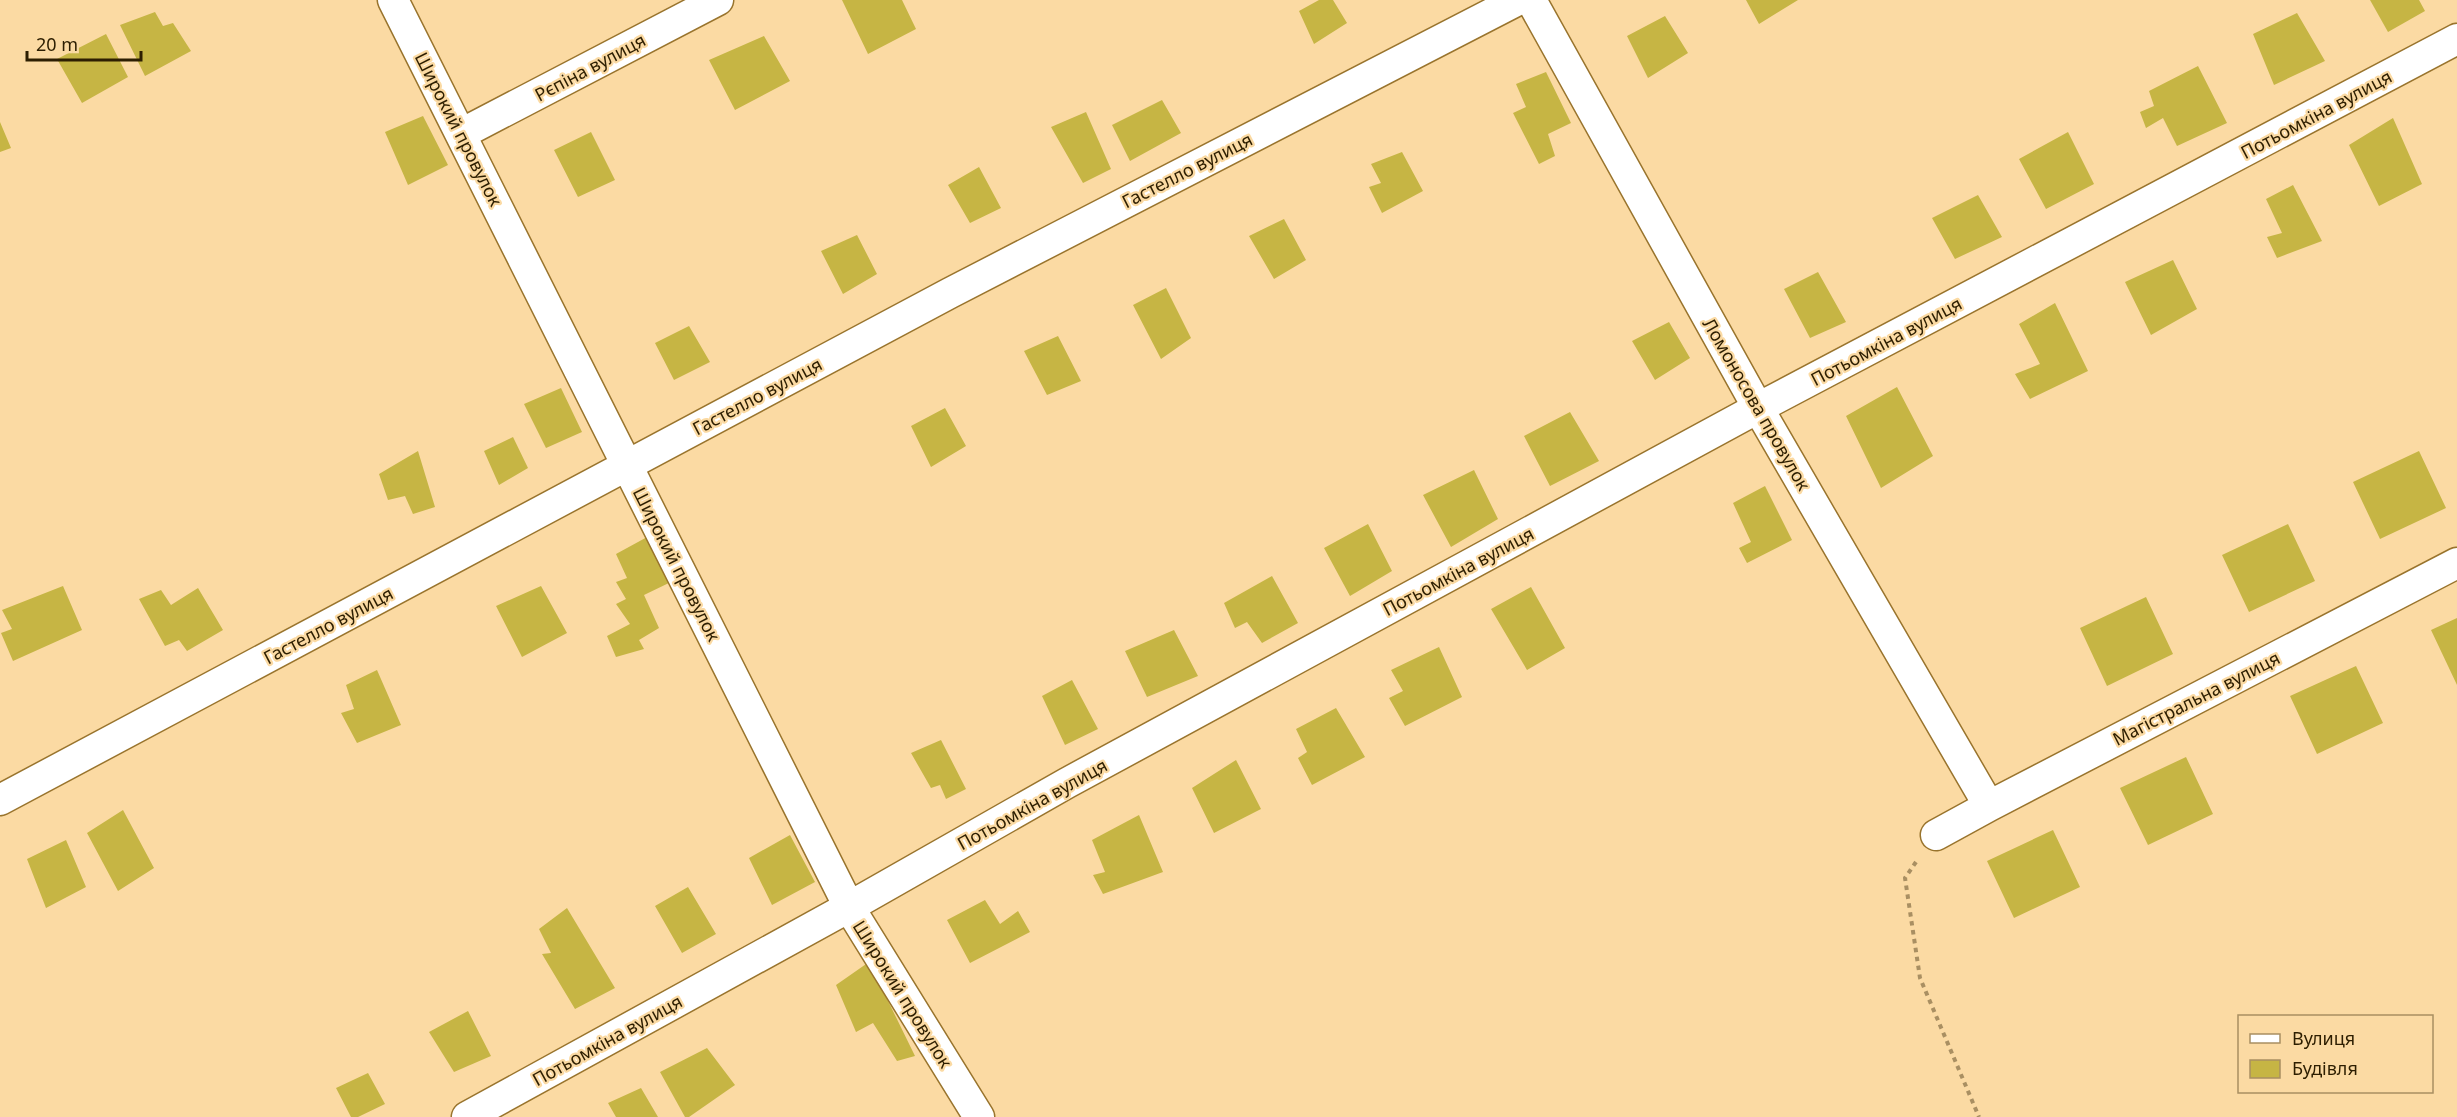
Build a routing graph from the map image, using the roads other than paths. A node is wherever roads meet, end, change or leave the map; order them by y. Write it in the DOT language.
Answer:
graph roads {
  1 [pos="393,0"];
  2 [pos="718,0"];
  3 [pos="1518,0"];
  4 [pos="1531,0"];
  5 [pos="2457,39"];
  6 [pos="461,134"];
  7 [pos="1758,408"];
  8 [pos="627,465"];
  9 [pos="2457,563"];
  10 [pos="0,800"];
  11 [pos="1989,806"];
  12 [pos="1936,835"];
  13 [pos="849,907"];
  14 [pos="467,1117"];
  15 [pos="979,1117"];
  1 -- 6 [label="street, Широкий провулок"];
  2 -- 6 [label="street, Рєпіна вулиця"];
  3 -- 8 [label="street, Гастелло вулиця"];
  4 -- 7 [label="street, Ломоносова провулок"];
  5 -- 7 [label="street, Потьомкіна вулиця"];
  6 -- 8 [label="street, Широкий провулок"];
  7 -- 11 [label="street, Ломоносова провулок"];
  7 -- 13 [label="street, Потьомкіна вулиця"];
  8 -- 10 [label="street, Гастелло вулиця"];
  8 -- 13 [label="street, Широкий провулок"];
  9 -- 11 [label="street, Магістральна вулиця"];
  11 -- 12 [label="street, Магістральна вулиця"];
  13 -- 14 [label="street, Потьомкіна вулиця"];
  13 -- 15 [label="street, Широкий провулок"];
}
